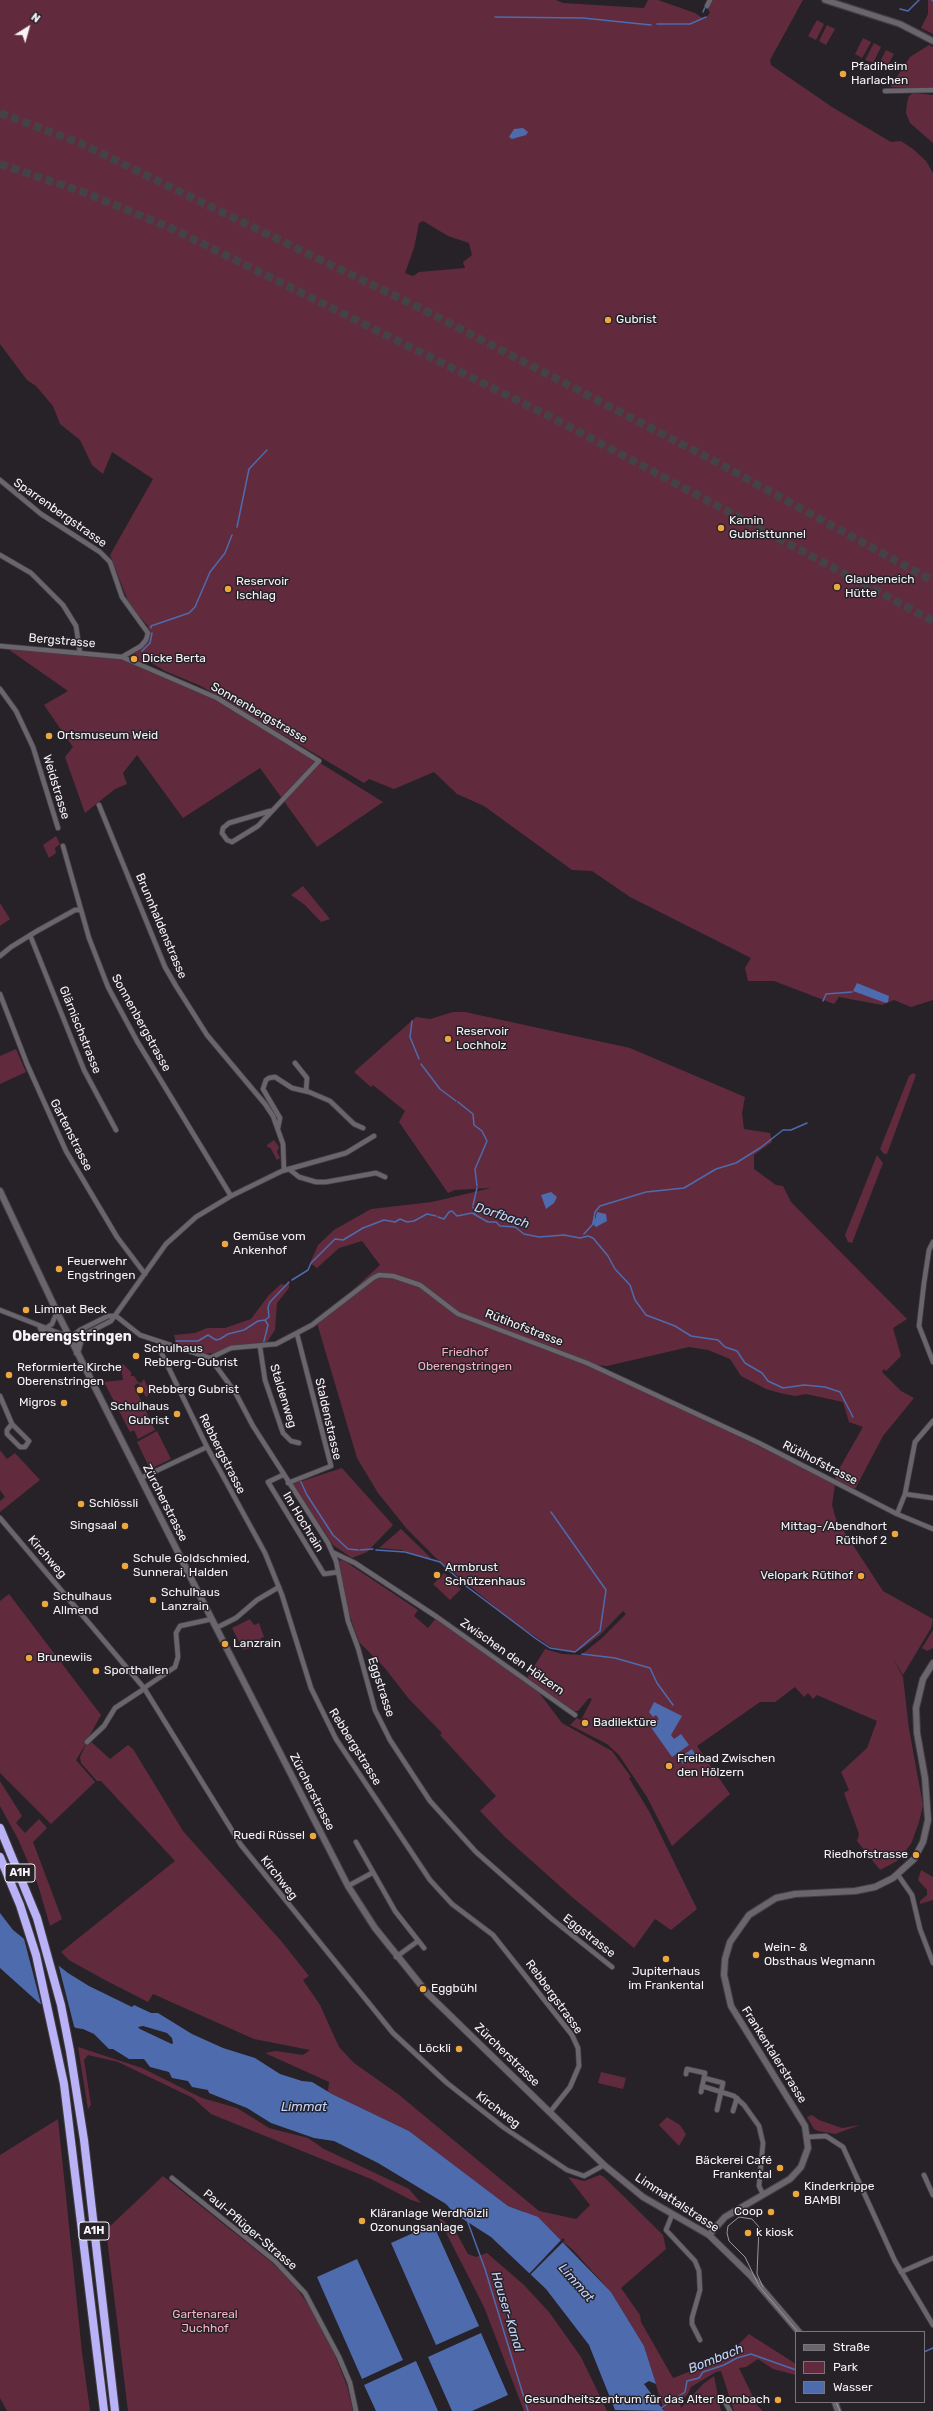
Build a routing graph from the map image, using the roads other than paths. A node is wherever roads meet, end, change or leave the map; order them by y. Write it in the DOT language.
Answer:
graph roads {
  1 [pos="710,0"];
  2 [pos="825,0"];
  3 [pos="707,6"];
  4 [pos="933,41"];
  5 [pos="933,90"];
  6 [pos="885,91"];
  7 [pos="0,480"];
  8 [pos="0,555"];
  9 [pos="0,646"];
  10 [pos="80,653"];
  11 [pos="122,657"];
  12 [pos="0,689"];
  13 [pos="99,805"];
  14 [pos="270,812"];
  15 [pos="58,828"];
  16 [pos="63,846"];
  17 [pos="80,910"];
  18 [pos="30,935"];
  19 [pos="0,956"];
  20 [pos="0,994"];
  21 [pos="295,1063"];
  22 [pos="306,1091"];
  23 [pos="278,1128"];
  24 [pos="364,1128"];
  25 [pos="116,1130"];
  26 [pos="374,1136"];
  27 [pos="287,1170"];
  28 [pos="385,1177"];
  29 [pos="0,1192"];
  30 [pos="231,1196"];
  31 [pos="933,1242"];
  32 [pos="145,1274"];
  33 [pos="0,1310"];
  34 [pos="57,1312"];
  35 [pos="116,1316"];
  36 [pos="43,1328"];
  37 [pos="297,1334"];
  38 [pos="82,1336"];
  39 [pos="70,1338"];
  40 [pos="161,1344"];
  41 [pos="260,1347"];
  42 [pos="77,1352"];
  43 [pos="210,1358"];
  44 [pos="933,1362"];
  45 [pos="0,1390"];
  46 [pos="0,1395"];
  47 [pos="933,1421"];
  48 [pos="12,1424"];
  49 [pos="299,1443"];
  50 [pos="206,1447"];
  51 [pos="283,1475"];
  52 [pos="140,1478"];
  53 [pos="288,1483"];
  54 [pos="905,1494"];
  55 [pos="933,1498"];
  56 [pos="897,1514"];
  57 [pos="0,1518"];
  58 [pos="933,1529"];
  59 [pos="332,1552"];
  60 [pos="338,1572"];
  61 [pos="279,1587"];
  62 [pos="212,1619"];
  63 [pos="216,1628"];
  64 [pos="933,1663"];
  65 [pos="144,1688"];
  66 [pos="575,1715"];
  67 [pos="87,1742"];
  68 [pos="0,1828"];
  69 [pos="356,1842"];
  70 [pos="0,1857"];
  71 [pos="372,1873"];
  72 [pos="898,1875"];
  73 [pos="348,1886"];
  74 [pos="418,1941"];
  75 [pos="424,1948"];
  76 [pos="396,1957"];
  77 [pos="933,1963"];
  78 [pos="612,1967"];
  79 [pos="686,2074"];
  80 [pos="704,2078"];
  81 [pos="702,2086"];
  82 [pos="721,2090"];
  83 [pos="701,2092"];
  84 [pos="737,2098"];
  85 [pos="717,2110"];
  86 [pos="733,2111"];
  87 [pos="552,2113"];
  88 [pos="807,2137"];
  89 [pos="604,2165"];
  90 [pos="924,2175"];
  91 [pos="172,2178"];
  92 [pos="763,2194"];
  93 [pos="933,2195"];
  94 [pos="672,2214"];
  95 [pos="709,2235"];
  96 [pos="933,2258"];
  97 [pos="901,2272"];
  98 [pos="933,2325"];
  99 [pos="798,2331"];
  100 [pos="700,2340"];
  101 [pos="724,2400"];
  102 [pos="104,2411"];
  103 [pos="115,2411"];
  104 [pos="356,2411"];
  105 [pos="730,2411"];
  1 -- 3 [label="street"];
  2 -- 4 [label="street"];
  5 -- 6 [label="street"];
  7 -- 11 [label="street, Sparrenbergstrasse"];
  8 -- 10 [label="street"];
  9 -- 10 [label="street, Bergstrasse"];
  10 -- 11 [label="street, Bergstrasse"];
  11 -- 14 [label="street, Sonnenbergstrasse"];
  12 -- 15 [label="street, Weidstrasse"];
  13 -- 23 [label="street, Brunnhaldenstrasse"];
  14 -- 14 [label="street, Sonnenbergstrasse"];
  16 -- 17 [label="street, Sonnenbergstrasse"];
  17 -- 18 [label="street"];
  17 -- 30 [label="street, Sonnenbergstrasse"];
  18 -- 19 [label="street"];
  18 -- 25 [label="street, Glärnischstrasse"];
  20 -- 32 [label="street, Gartenstrasse"];
  21 -- 22 [label="street"];
  22 -- 23 [label="street"];
  22 -- 24 [label="street"];
  23 -- 27 [label="street, Brunnhaldenstrasse"];
  26 -- 27 [label="street"];
  27 -- 28 [label="street"];
  27 -- 30 [label="street"];
  29 -- 34 [label="main road, Zürcherstrasse"];
  30 -- 32 [label="street"];
  31 -- 44 [label="street"];
  32 -- 35 [label="street"];
  33 -- 36 [label="street"];
  34 -- 36 [label="street"];
  34 -- 39 [label="main road, Zürcherstrasse"];
  35 -- 38 [label="street"];
  35 -- 39 [label="street"];
  35 -- 40 [label="street"];
  36 -- 39 [label="street"];
  37 -- 41 [label="street, Rütihofstrasse"];
  37 -- 53 [label="street, Staldenstrasse"];
  37 -- 56 [label="street, Rütihofstrasse"];
  38 -- 39 [label="street"];
  38 -- 42 [label="main road"];
  39 -- 42 [label="main road, Zürcherstrasse"];
  40 -- 43 [label="street"];
  40 -- 50 [label="street, Rebbergstrasse"];
  41 -- 43 [label="street, Rütihofstrasse"];
  41 -- 49 [label="street, Staldenweg"];
  42 -- 52 [label="main road, Zürcherstrasse"];
  43 -- 51 [label="street, Eggstrasse"];
  45 -- 46 [label="street"];
  46 -- 48 [label="street"];
  47 -- 54 [label="street"];
  48 -- 48 [label="street"];
  50 -- 52 [label="street"];
  50 -- 61 [label="street, Rebbergstrasse"];
  51 -- 53 [label="street, Eggstrasse"];
  51 -- 60 [label="street, Im Hochrain"];
  52 -- 62 [label="main road, Zürcherstrasse"];
  53 -- 59 [label="street, Eggstrasse"];
  54 -- 55 [label="street"];
  54 -- 56 [label="street"];
  56 -- 58 [label="street, Rütihofstrasse"];
  57 -- 65 [label="street, Kirchweg"];
  59 -- 60 [label="street, Eggstrasse"];
  59 -- 66 [label="street, Zwischen den Hölzern"];
  60 -- 78 [label="street, Eggstrasse"];
  61 -- 63 [label="street"];
  61 -- 87 [label="street, Rebbergstrasse"];
  62 -- 63 [label="main road, Zürcherstrasse"];
  62 -- 65 [label="street"];
  63 -- 73 [label="main road, Zürcherstrasse"];
  64 -- 72 [label="main road, Frankentalerstrasse"];
  65 -- 67 [label="street"];
  65 -- 89 [label="street, Kirchweg"];
  68 -- 103 [label="highway, A1H"];
  69 -- 71 [label="street"];
  70 -- 102 [label="highway, A1H"];
  71 -- 73 [label="street"];
  71 -- 74 [label="street"];
  72 -- 77 [label="street"];
  72 -- 88 [label="main road, Frankentalerstrasse"];
  73 -- 76 [label="main road, Zürcherstrasse"];
  74 -- 75 [label="street"];
  74 -- 76 [label="street"];
  76 -- 87 [label="main road, Zürcherstrasse"];
  79 -- 80 [label="street"];
  80 -- 81 [label="street"];
  80 -- 82 [label="street"];
  81 -- 82 [label="street"];
  81 -- 83 [label="street"];
  82 -- 84 [label="street"];
  82 -- 85 [label="street"];
  84 -- 86 [label="street"];
  84 -- 92 [label="street"];
  87 -- 89 [label="main road, Limmattalstrasse"];
  88 -- 92 [label="main road, Frankentalerstrasse"];
  88 -- 97 [label="street"];
  89 -- 94 [label="main road, Limmattalstrasse"];
  90 -- 93 [label="street"];
  91 -- 104 [label="street, Paul-Pflüger-Strasse"];
  92 -- 95 [label="main road, Frankentalerstrasse"];
  94 -- 95 [label="main road, Limmattalstrasse"];
  94 -- 100 [label="street"];
  95 -- 99 [label="main road, Limmattalstrasse"];
  96 -- 97 [label="street"];
  97 -- 98 [label="street"];
  101 -- 105 [label="street"];
}
